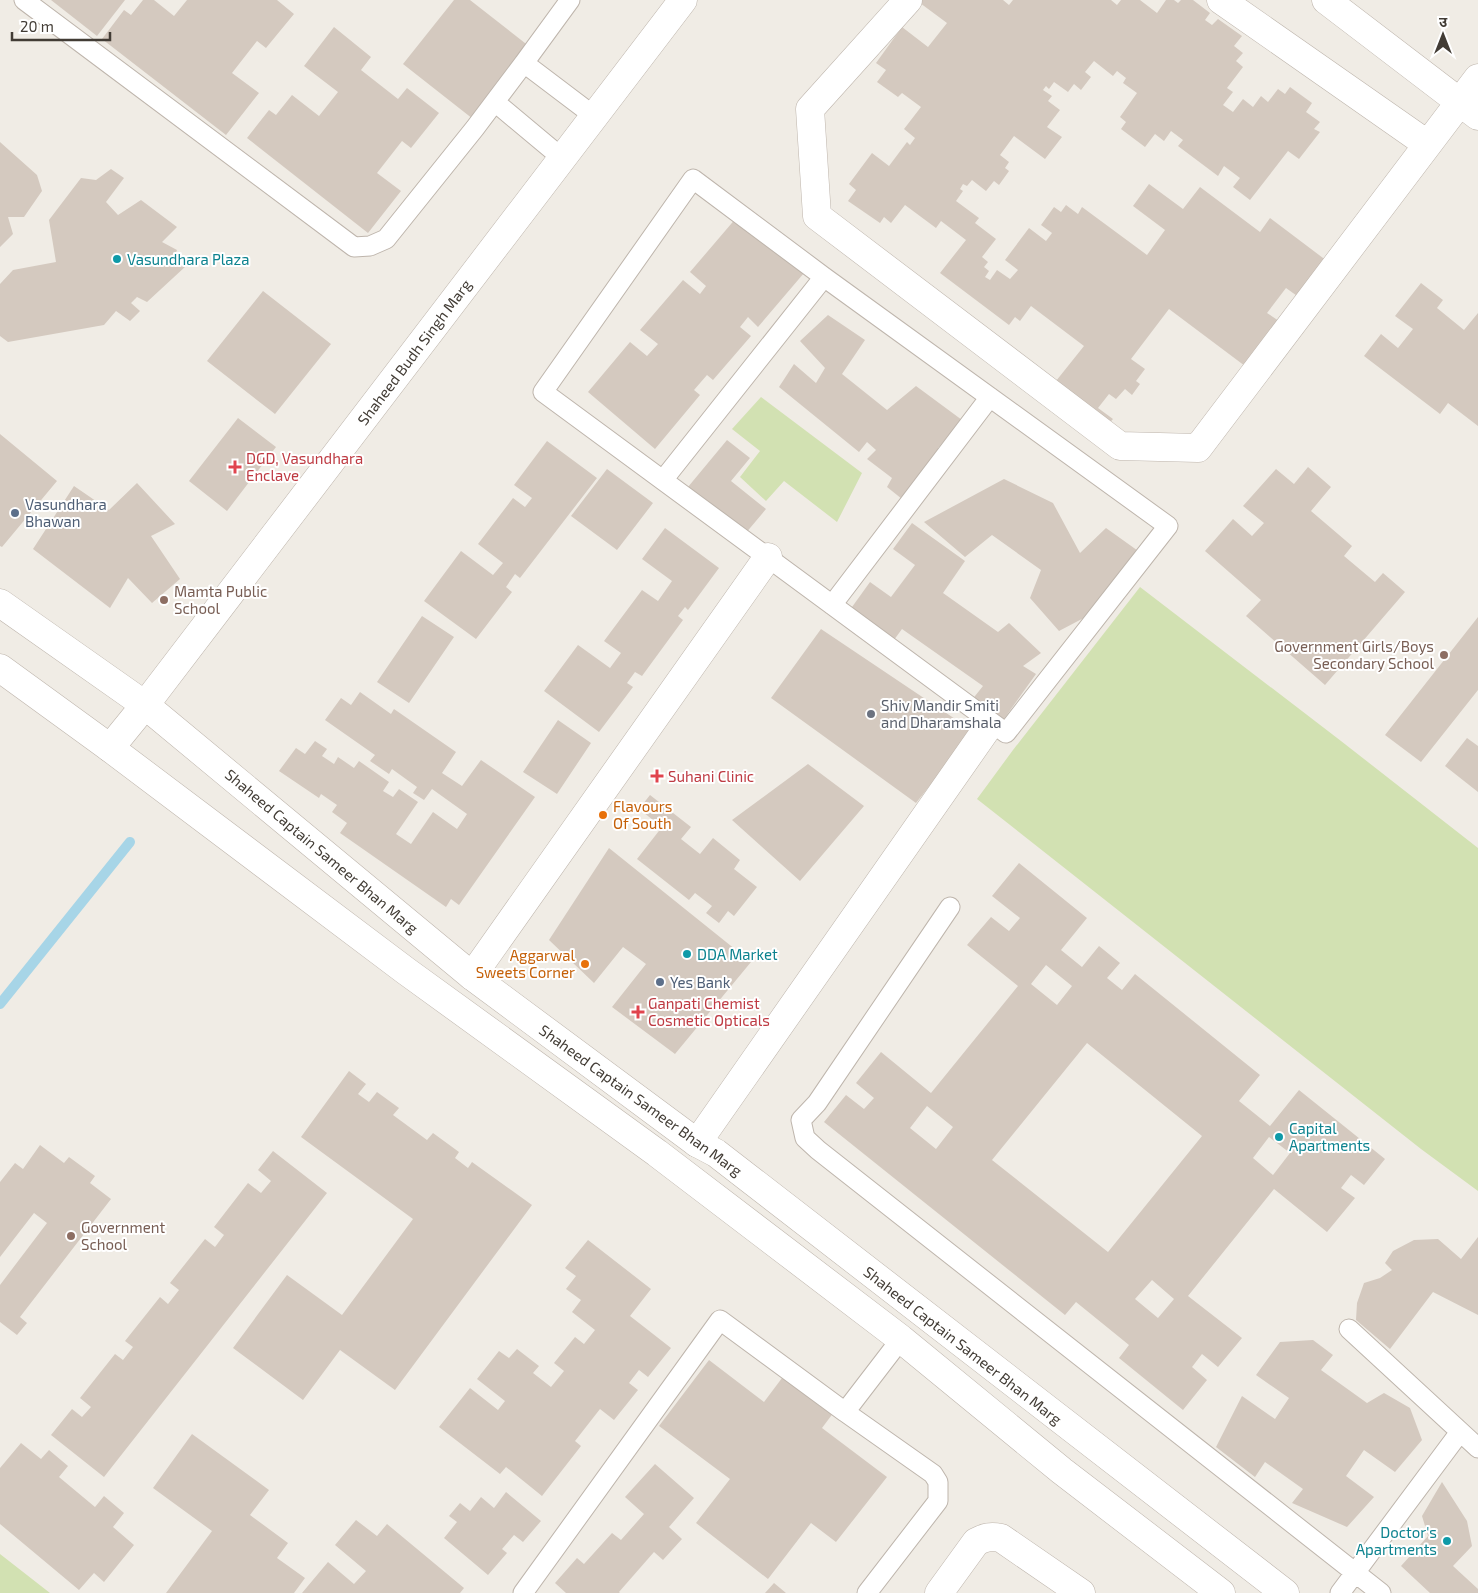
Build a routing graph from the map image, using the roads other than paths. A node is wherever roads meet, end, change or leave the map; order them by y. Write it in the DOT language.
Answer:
graph roads {
  1 [pos="24,0"];
  2 [pos="570,0"];
  3 [pos="683,0"];
  4 [pos="908,0"];
  5 [pos="1221,0"];
  6 [pos="1326,0"];
  7 [pos="524,63"];
  8 [pos="1478,78"];
  9 [pos="495,102"];
  10 [pos="1469,109"];
  11 [pos="594,116"];
  12 [pos="1427,144"];
  13 [pos="562,158"];
  14 [pos="824,277"];
  15 [pos="990,397"];
  16 [pos="663,480"];
  17 [pos="768,558"];
  18 [pos="0,603"];
  19 [pos="832,605"];
  20 [pos="0,668"];
  21 [pos="146,705"];
  22 [pos="988,726"];
  23 [pos="110,748"];
  24 [pos="950,907"];
  25 [pos="472,976"];
  26 [pos="697,1142"];
  27 [pos="921,1312"];
  28 [pos="1349,1329"];
  29 [pos="901,1339"];
  30 [pos="845,1412"];
  31 [pos="1460,1432"];
  32 [pos="1478,1448"];
  33 [pos="1356,1572"];
  34 [pos="523,1593"];
  35 [pos="867,1593"];
  36 [pos="939,1593"];
  37 [pos="1081,1593"];
  38 [pos="1220,1593"];
  39 [pos="1285,1593"];
  40 [pos="1340,1593"];
  41 [pos="1381,1593"];
  1 -- 9 [label="lane"];
  2 -- 7 [label="lane"];
  3 -- 11 [label="street, Shaheed Budh Singh Marg"];
  4 -- 12 [label="street"];
  5 -- 12 [label="street"];
  6 -- 10 [label="street"];
  7 -- 9 [label="lane"];
  7 -- 11 [label="lane"];
  8 -- 10 [label="street"];
  9 -- 13 [label="lane"];
  10 -- 12 [label="street"];
  11 -- 13 [label="street, Shaheed Budh Singh Marg"];
  13 -- 21 [label="street, Shaheed Budh Singh Marg"];
  14 -- 15 [label="lane"];
  14 -- 16 [label="lane"];
  14 -- 16 [label="lane"];
  15 -- 19 [label="lane"];
  15 -- 22 [label="lane"];
  16 -- 17 [label="lane"];
  17 -- 19 [label="lane"];
  17 -- 25 [label="street"];
  18 -- 21 [label="street, Shaheed Captain Sameer Bhan Marg"];
  19 -- 22 [label="lane"];
  20 -- 23 [label="street"];
  21 -- 23 [label="street, Shaheed Budh Singh Marg"];
  21 -- 25 [label="street, Shaheed Captain Sameer Bhan Marg"];
  22 -- 26 [label="street"];
  23 -- 29 [label="street"];
  24 -- 33 [label="lane"];
  25 -- 26 [label="street, Shaheed Captain Sameer Bhan Marg"];
  26 -- 27 [label="street, Shaheed Captain Sameer Bhan Marg"];
  27 -- 29 [label="street"];
  27 -- 39 [label="street, Shaheed Captain Sameer Bhan Marg"];
  28 -- 31 [label="lane"];
  29 -- 30 [label="lane"];
  29 -- 38 [label="street"];
  30 -- 34 [label="lane"];
  30 -- 35 [label="lane"];
  31 -- 32 [label="lane"];
  31 -- 33 [label="lane"];
  33 -- 40 [label="lane"];
  33 -- 41 [label="lane"];
  36 -- 37 [label="street"];
}
